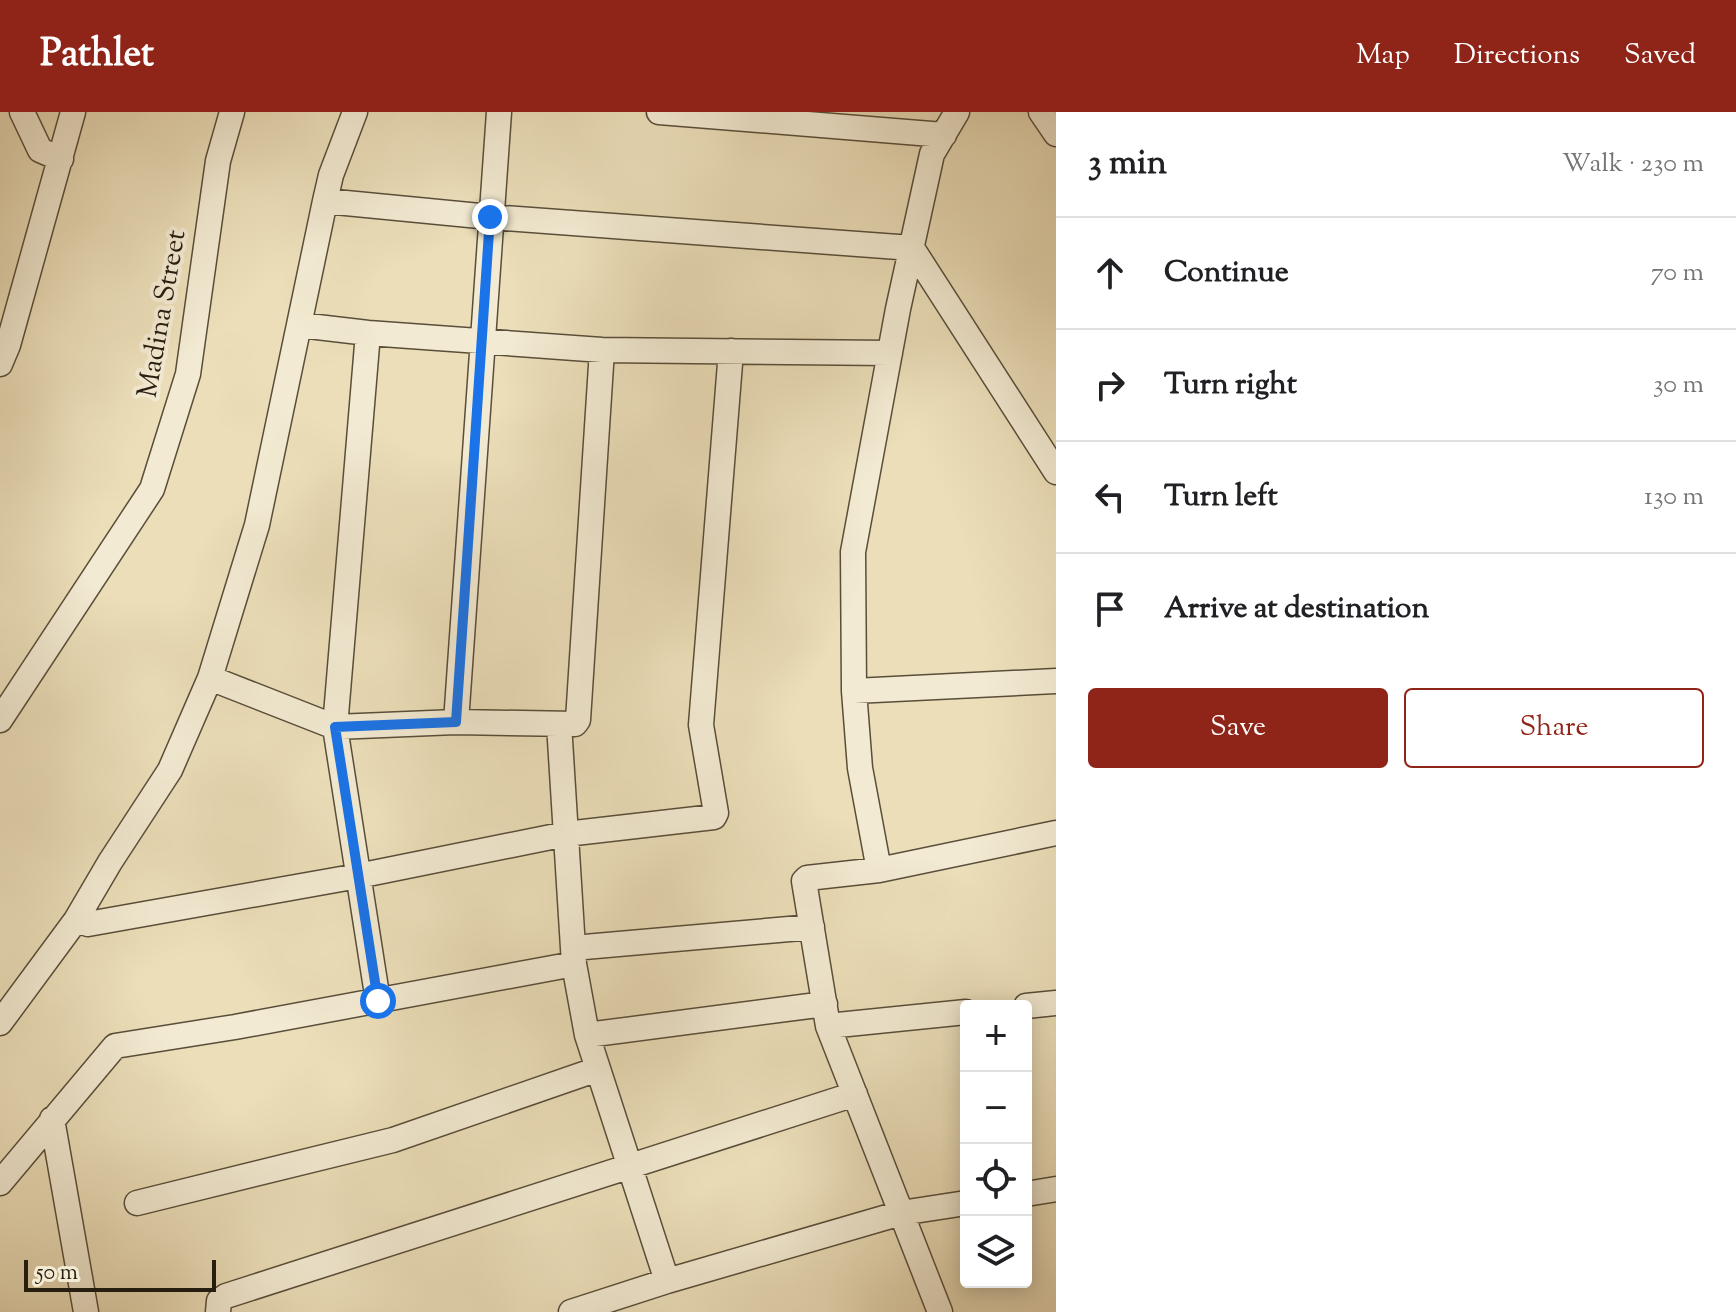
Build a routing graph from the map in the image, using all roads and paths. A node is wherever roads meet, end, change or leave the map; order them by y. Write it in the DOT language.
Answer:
graph roads {
  1 [pos="22,112"];
  2 [pos="73,112"];
  3 [pos="232,112"];
  4 [pos="355,112"];
  5 [pos="499,112"];
  6 [pos="659,112"];
  7 [pos="957,112"];
  8 [pos="1041,112"];
  9 [pos="1056,134"];
  10 [pos="944,135"];
  11 [pos="61,159"];
  12 [pos="325,201"];
  13 [pos="490,217"];
  14 [pos="912,248"];
  15 [pos="300,325"];
  16 [pos="368,333"];
  17 [pos="482,341"];
  18 [pos="602,350"];
  19 [pos="731,351"];
  20 [pos="890,353"];
  21 [pos="0,364"];
  22 [pos="1056,472"];
  23 [pos="210,678"];
  24 [pos="1056,681"];
  25 [pos="854,691"];
  26 [pos="0,720"];
  27 [pos="456,722"];
  28 [pos="559,724"];
  29 [pos="335,727"];
  30 [pos="1056,833"];
  31 [pos="566,834"];
  32 [pos="879,870"];
  33 [pos="358,876"];
  34 [pos="76,920"];
  35 [pos="812,927"];
  36 [pos="574,956"];
  37 [pos="378,1001"];
  38 [pos="1056,1003"];
  39 [pos="1032,1005"];
  40 [pos="960,1012"];
  41 [pos="827,1015"];
  42 [pos="0,1023"];
  43 [pos="587,1035"];
  44 [pos="598,1069"];
  45 [pos="855,1094"];
  46 [pos="52,1119"];
  47 [pos="630,1167"];
  48 [pos="0,1183"];
  49 [pos="1056,1189"];
  50 [pos="1032,1193"];
  51 [pos="137,1203"];
  52 [pos="960,1204"];
  53 [pos="901,1213"];
  54 [pos="667,1281"];
  55 [pos="86,1312"];
  56 [pos="218,1312"];
  57 [pos="571,1312"];
  58 [pos="940,1312"];
  1 -- 11 [label="street"];
  2 -- 11 [label="street"];
  3 -- 26 [label="street, Madina Street"];
  4 -- 12 [label="street"];
  5 -- 13 [label="street"];
  6 -- 10 [label="street"];
  7 -- 10 [label="street"];
  8 -- 9 [label="street"];
  10 -- 14 [label="street"];
  11 -- 21 [label="street"];
  12 -- 13 [label="street"];
  12 -- 15 [label="street"];
  13 -- 14 [label="street"];
  13 -- 17 [label="street"];
  14 -- 20 [label="street"];
  14 -- 22 [label="street"];
  15 -- 16 [label="street"];
  15 -- 23 [label="street"];
  16 -- 17 [label="street"];
  16 -- 29 [label="street"];
  17 -- 18 [label="street"];
  17 -- 27 [label="street"];
  18 -- 19 [label="street"];
  18 -- 28 [label="street"];
  19 -- 20 [label="street"];
  19 -- 31 [label="street"];
  20 -- 25 [label="street"];
  23 -- 29 [label="street"];
  23 -- 34 [label="street"];
  24 -- 25 [label="street"];
  25 -- 32 [label="street"];
  27 -- 28 [label="street"];
  27 -- 29 [label="street"];
  28 -- 31 [label="street"];
  29 -- 33 [label="street"];
  30 -- 32 [label="street"];
  31 -- 33 [label="street"];
  31 -- 36 [label="street"];
  32 -- 35 [label="street"];
  33 -- 34 [label="street"];
  33 -- 37 [label="street"];
  34 -- 42 [label="street"];
  35 -- 36 [label="street"];
  35 -- 41 [label="street"];
  36 -- 37 [label="street"];
  36 -- 43 [label="street"];
  37 -- 46 [label="street"];
  38 -- 39 [label="street"];
  40 -- 41 [label="street"];
  41 -- 43 [label="street"];
  41 -- 45 [label="street"];
  43 -- 44 [label="street"];
  44 -- 47 [label="street"];
  44 -- 51 [label="street"];
  45 -- 47 [label="street"];
  45 -- 53 [label="street"];
  46 -- 48 [label="street"];
  46 -- 55 [label="street"];
  47 -- 54 [label="street"];
  47 -- 56 [label="street"];
  49 -- 50 [label="street"];
  52 -- 53 [label="street"];
  53 -- 54 [label="street"];
  53 -- 58 [label="street"];
  54 -- 57 [label="street"];
}
